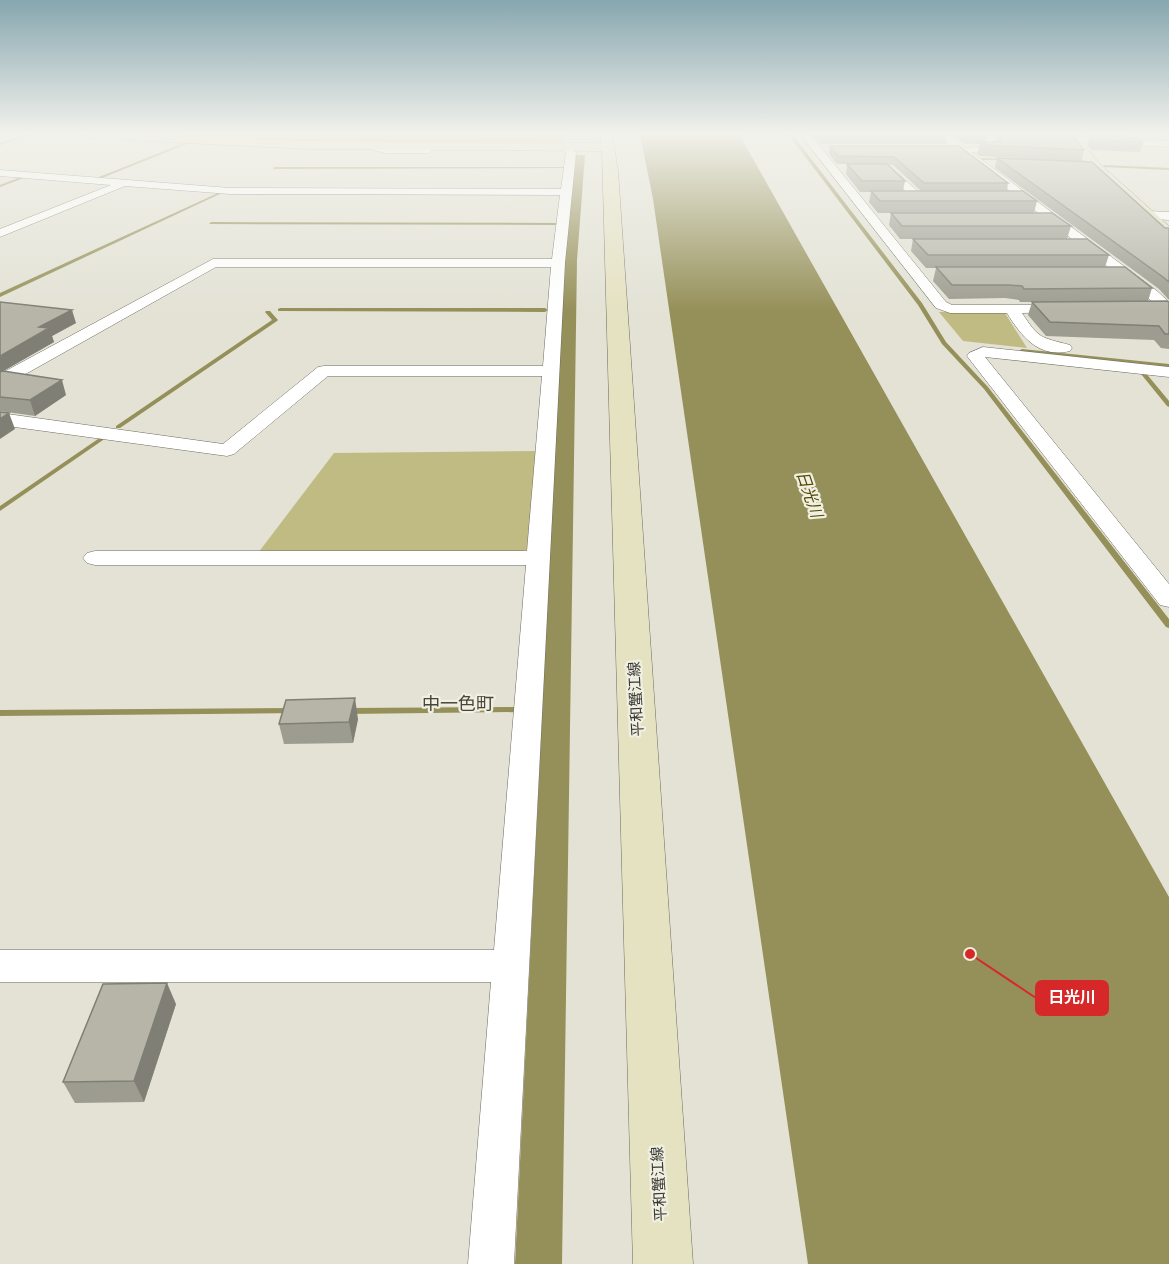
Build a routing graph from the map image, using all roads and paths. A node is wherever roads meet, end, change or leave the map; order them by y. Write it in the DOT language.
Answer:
graph roads {
  1 [pos="567,192"];
  2 [pos="100,193"];
  3 [pos="612,193"];
  4 [pos="852,193"];
  5 [pos="918,193"];
  6 [pos="1018,193"];
  7 [pos="1123,193"];
  8 [pos="854,197"];
  9 [pos="875,197"];
  10 [pos="896,197"];
  11 [pos="999,197"];
  12 [pos="1023,197"];
  13 [pos="1147,215"];
  14 [pos="1169,216"];
  15 [pos="1028,219"];
  16 [pos="1052,219"];
  17 [pos="0,233"];
  18 [pos="1169,235"];
  19 [pos="893,245"];
  20 [pos="915,245"];
  21 [pos="1064,245"];
  22 [pos="1087,245"];
  23 [pos="558,263"];
  24 [pos="916,274"];
  25 [pos="939,274"];
  26 [pos="1102,274"];
  27 [pos="1125,274"];
  28 [pos="1168,304"];
  29 [pos="1011,308"];
  30 [pos="1083,308"];
  31 [pos="1142,308"];
  32 [pos="1169,358"];
  33 [pos="551,371"];
  34 [pos="1169,372"];
  35 [pos="0,381"];
  36 [pos="0,419"];
  37 [pos="95,558"];
  38 [pos="538,558"];
  39 [pos="1169,600"];
  40 [pos="0,966"];
  41 [pos="511,966"];
  42 [pos="491,1264"];
  43 [pos="663,1264"];
  1 -- 23 [label="street"];
  2 -- 17 [label="street"];
  3 -- 43 [label="main road, 平和蟹江線"];
  4 -- 8 [label="street"];
  5 -- 10 [label="street"];
  6 -- 12 [label="street"];
  7 -- 13 [label="main road"];
  8 -- 9 [label="street"];
  8 -- 19 [label="street"];
  11 -- 12 [label="street"];
  12 -- 16 [label="street"];
  13 -- 14 [label="street"];
  13 -- 18 [label="main road"];
  15 -- 16 [label="street"];
  16 -- 22 [label="street"];
  19 -- 20 [label="street"];
  19 -- 24 [label="street"];
  21 -- 22 [label="street"];
  22 -- 27 [label="street"];
  23 -- 33 [label="street"];
  23 -- 35 [label="street"];
  24 -- 25 [label="street"];
  24 -- 29 [label="street"];
  26 -- 27 [label="street"];
  27 -- 28 [label="street"];
  28 -- 31 [label="street"];
  29 -- 30 [label="street"];
  29 -- 32 [label="street"];
  33 -- 36 [label="street"];
  33 -- 38 [label="street"];
  34 -- 39 [label="street"];
  37 -- 38 [label="street"];
  38 -- 41 [label="street"];
  40 -- 41 [label="street"];
  41 -- 42 [label="street"];
}
